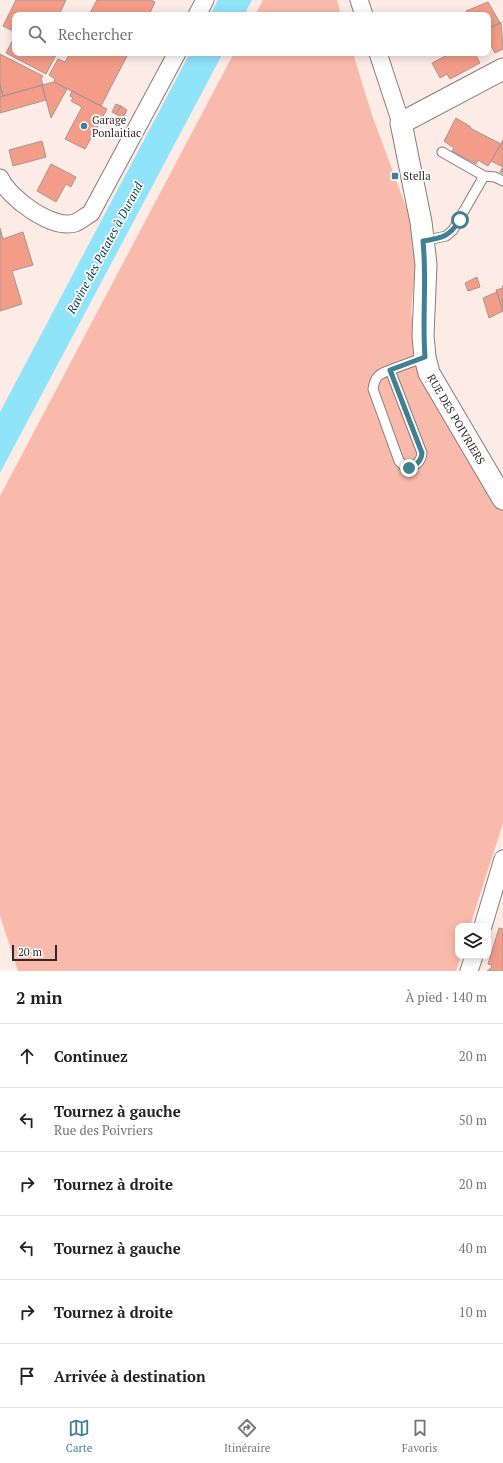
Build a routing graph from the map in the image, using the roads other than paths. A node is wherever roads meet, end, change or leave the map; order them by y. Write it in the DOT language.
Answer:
graph roads {
  1 [pos="205,0"];
  2 [pos="359,0"];
  3 [pos="199,12"];
  4 [pos="363,12"];
  5 [pos="175,56"];
  6 [pos="379,56"];
  7 [pos="503,69"];
  8 [pos="401,123"];
  9 [pos="442,152"];
  10 [pos="484,176"];
  11 [pos="0,178"];
  12 [pos="503,180"];
  13 [pos="423,241"];
  14 [pos="425,357"];
  15 [pos="390,370"];
  16 [pos="503,499"];
  17 [pos="503,859"];
  18 [pos="484,923"];
  19 [pos="473,959"];
  20 [pos="469,971"];
  1 -- 3 [label="street"];
  2 -- 4 [label="street"];
  5 -- 11 [label="street"];
  6 -- 8 [label="street, RUE DES POIVRIERS"];
  7 -- 8 [label="street"];
  8 -- 13 [label="street, RUE DES POIVRIERS"];
  9 -- 10 [label="lane"];
  10 -- 12 [label="lane"];
  10 -- 13 [label="lane"];
  13 -- 14 [label="street, RUE DES POIVRIERS"];
  14 -- 15 [label="lane"];
  14 -- 16 [label="street, RUE DES POIVRIERS"];
  15 -- 15 [label="lane"];
  17 -- 18 [label="street"];
  19 -- 20 [label="street"];
}
